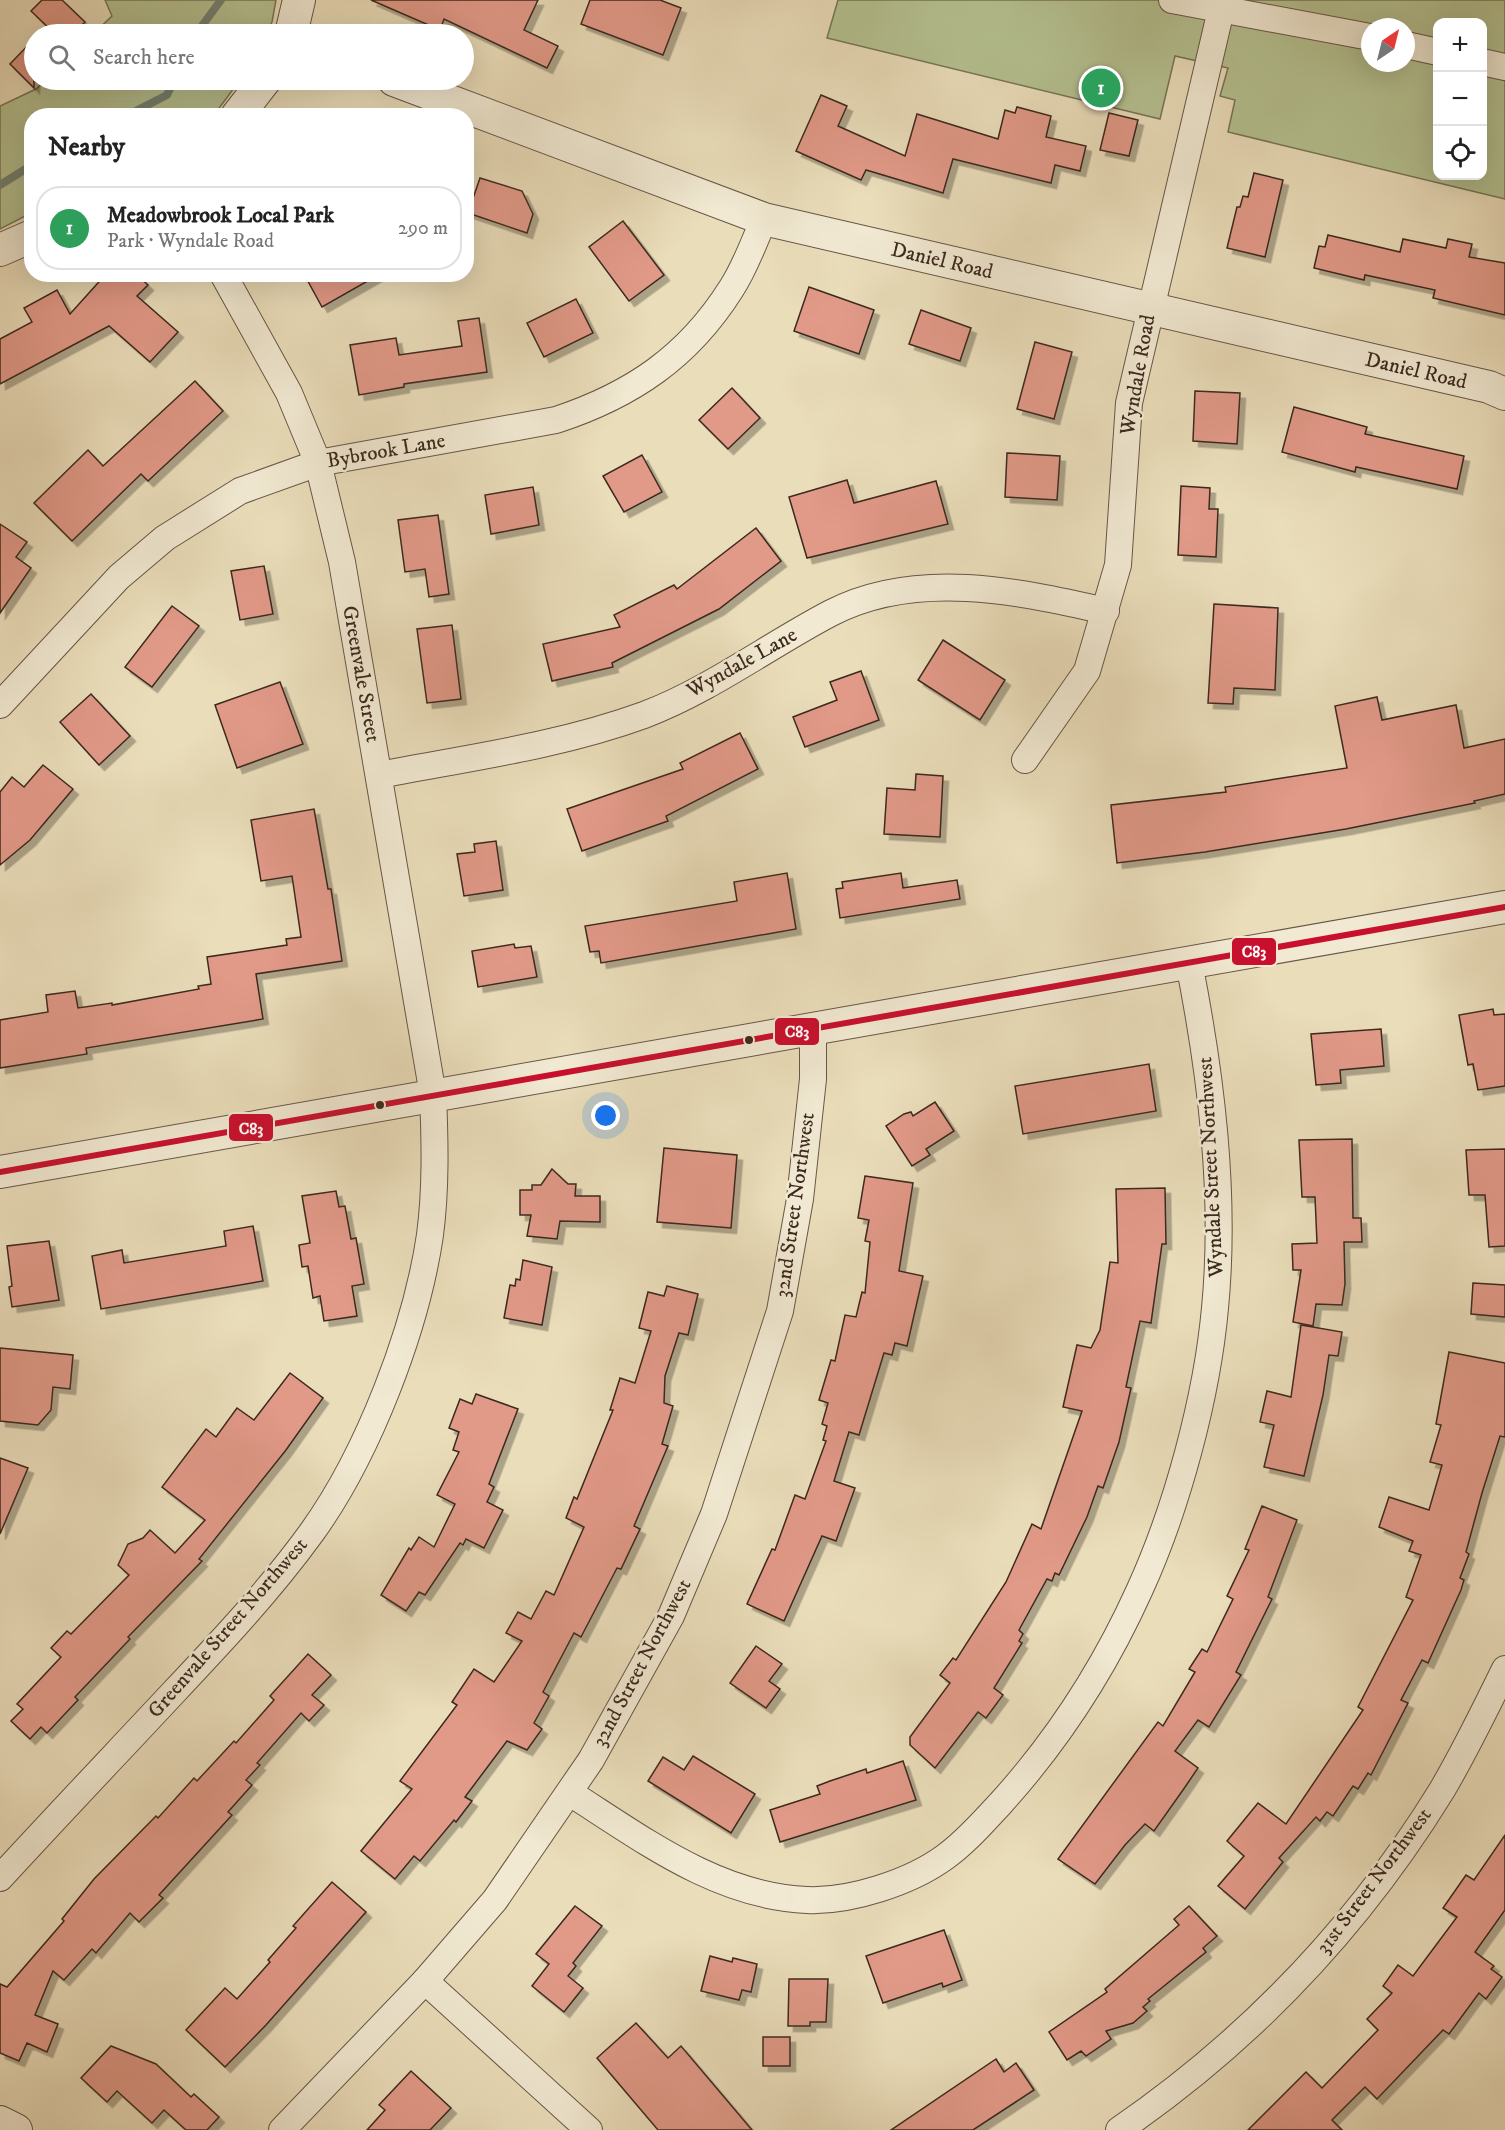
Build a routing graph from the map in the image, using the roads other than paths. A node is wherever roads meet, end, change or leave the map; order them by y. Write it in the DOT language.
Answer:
graph roads {
  1 [pos="299,0"];
  2 [pos="1173,0"];
  3 [pos="1221,10"];
  4 [pos="293,24"];
  5 [pos="1361,35"];
  6 [pos="1415,47"];
  7 [pos="1433,51"];
  8 [pos="1487,63"];
  9 [pos="1505,67"];
  10 [pos="257,90"];
  11 [pos="421,90"];
  12 [pos="243,108"];
  13 [pos="469,108"];
  14 [pos="474,110"];
  15 [pos="764,219"];
  16 [pos="24,240"];
  17 [pos="0,250"];
  18 [pos="227,282"];
  19 [pos="1150,310"];
  20 [pos="1505,394"];
  21 [pos="318,463"];
  22 [pos="1106,611"];
  23 [pos="0,705"];
  24 [pos="1025,760"];
  25 [pos="379,775"];
  26 [pos="1505,906"];
  27 [pos="1190,963"];
  28 [pos="813,1027"];
  29 [pos="433,1095"];
  30 [pos="0,1172"];
  31 [pos="1505,1669"];
  32 [pos="570,1793"];
  33 [pos="0,1878"];
  34 [pos="425,1981"];
  35 [pos="0,2122"];
  36 [pos="16,2130"];
  37 [pos="282,2130"];
  38 [pos="589,2130"];
  39 [pos="1119,2130"];
  1 -- 4 [label="street"];
  2 -- 3 [label="street"];
  3 -- 5 [label="street"];
  3 -- 19 [label="street, Wyndale Road"];
  6 -- 7 [label="street"];
  8 -- 9 [label="street"];
  10 -- 12 [label="street"];
  11 -- 13 [label="street, Daniel Road"];
  14 -- 15 [label="street, Daniel Road"];
  15 -- 19 [label="street, Daniel Road"];
  15 -- 21 [label="street, Bybrook Lane"];
  16 -- 17 [label="street"];
  18 -- 21 [label="street, Greenvale Street"];
  19 -- 20 [label="street, Daniel Road"];
  19 -- 22 [label="street, Wyndale Road"];
  21 -- 23 [label="street, Bybrook Lane"];
  21 -- 25 [label="street, Greenvale Street"];
  22 -- 24 [label="street, Wyndale Road"];
  22 -- 25 [label="street, Wyndale Lane"];
  25 -- 29 [label="street, Greenvale Street"];
  26 -- 27 [label="street"];
  27 -- 28 [label="street"];
  27 -- 32 [label="street, Wyndale Street Northwest"];
  28 -- 29 [label="street"];
  28 -- 32 [label="street, 32nd Street Northwest"];
  29 -- 30 [label="street"];
  29 -- 33 [label="street, Greenvale Street Northwest"];
  31 -- 39 [label="street, 31st Street Northwest"];
  32 -- 34 [label="street, 32nd Street Northwest"];
  34 -- 37 [label="street, 32nd Street Northwest"];
  34 -- 38 [label="street"];
  35 -- 36 [label="street"];
}
